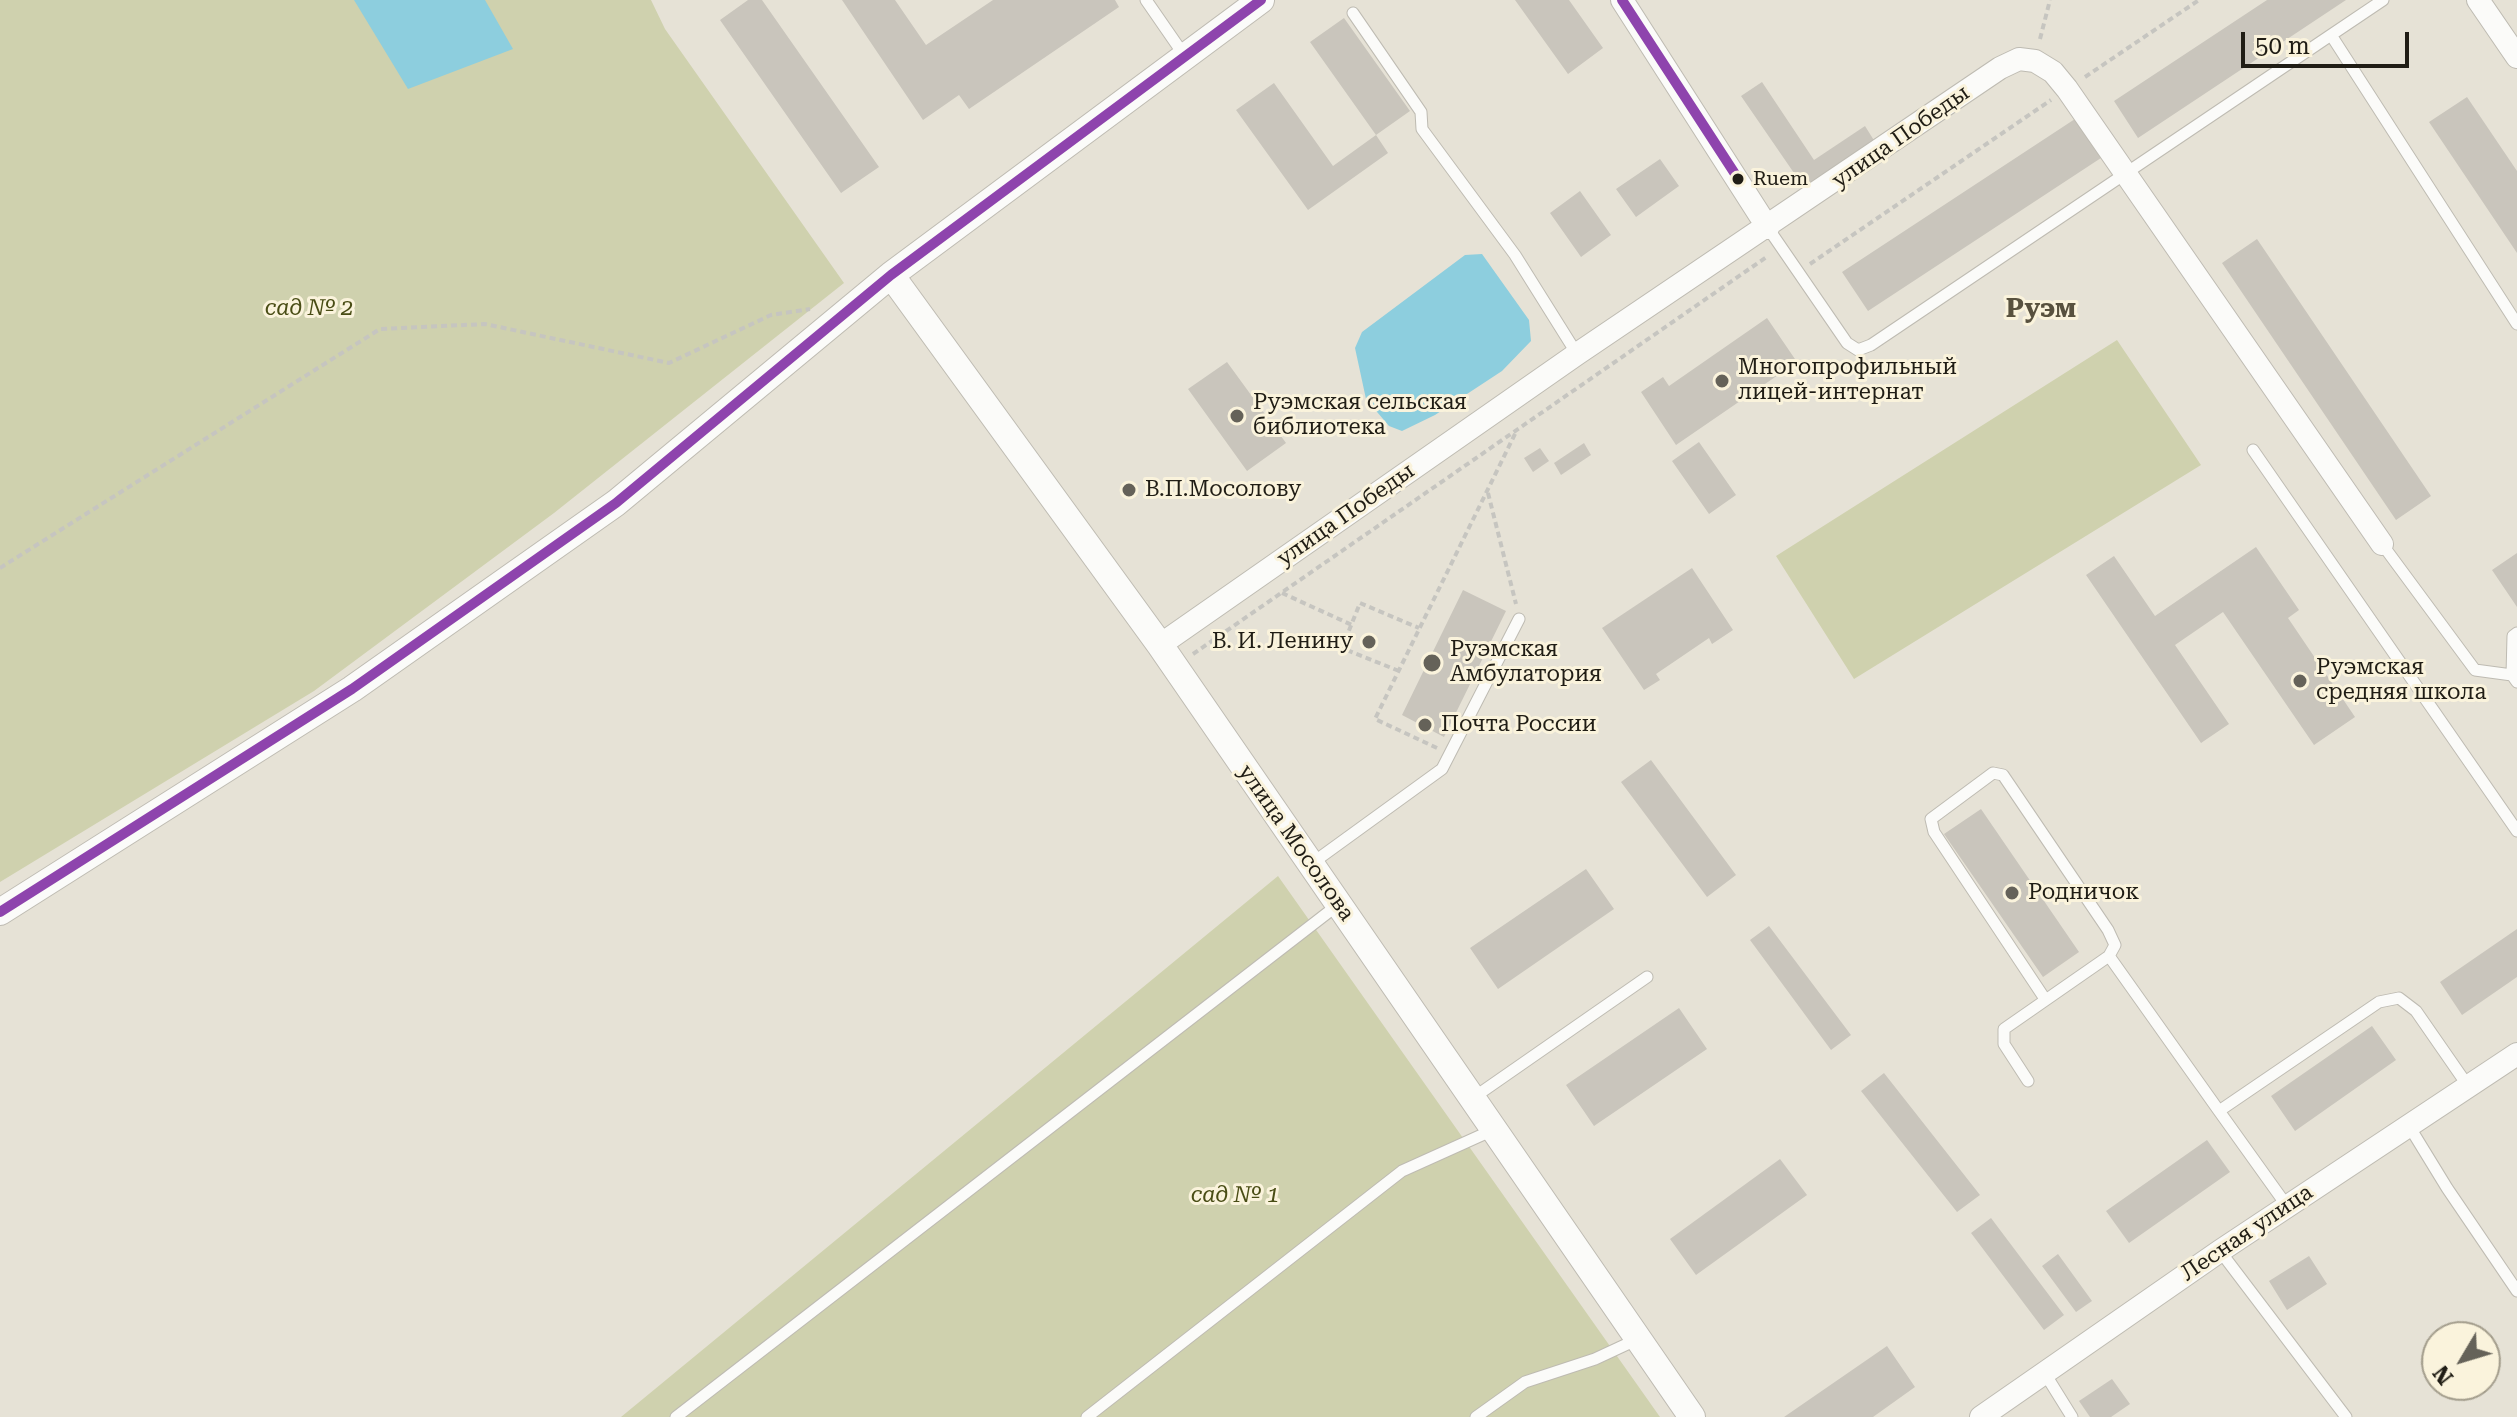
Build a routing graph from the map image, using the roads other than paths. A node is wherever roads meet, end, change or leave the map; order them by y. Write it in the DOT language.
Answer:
graph roads {
  1 [pos="1146,0"];
  2 [pos="1261,0"];
  3 [pos="1622,0"];
  4 [pos="2383,0"];
  5 [pos="2478,0"];
  6 [pos="1353,13"];
  7 [pos="2331,35"];
  8 [pos="1184,55"];
  9 [pos="2517,57"];
  10 [pos="2125,173"];
  11 [pos="1768,228"];
  12 [pos="891,275"];
  13 [pos="2517,324"];
  14 [pos="1577,354"];
  15 [pos="2253,450"];
  16 [pos="2382,544"];
  17 [pos="1519,619"];
  18 [pos="2517,633"];
  19 [pos="1168,655"];
  20 [pos="2515,678"];
  21 [pos="2517,831"];
  22 [pos="1311,864"];
  23 [pos="1339,904"];
  24 [pos="0,912"];
  25 [pos="2109,956"];
  26 [pos="1647,977"];
  27 [pos="2045,999"];
  28 [pos="2517,1054"];
  29 [pos="2028,1081"];
  30 [pos="2468,1086"];
  31 [pos="1472,1098"];
  32 [pos="2219,1111"];
  33 [pos="2409,1126"];
  34 [pos="1494,1129"];
  35 [pos="2287,1206"];
  36 [pos="2220,1251"];
  37 [pos="2517,1291"];
  38 [pos="1638,1339"];
  39 [pos="2043,1371"];
  40 [pos="676,1417"];
  41 [pos="1087,1417"];
  42 [pos="1476,1417"];
  43 [pos="1692,1417"];
  44 [pos="1981,1417"];
  45 [pos="2072,1417"];
  46 [pos="2346,1417"];
  1 -- 8 [label="lane"];
  2 -- 8 [label="street"];
  3 -- 11 [label="street"];
  4 -- 7 [label="lane"];
  5 -- 9 [label="street"];
  6 -- 14 [label="lane"];
  7 -- 10 [label="lane"];
  7 -- 13 [label="lane"];
  8 -- 12 [label="street"];
  10 -- 11 [label="street, улица Победы"];
  10 -- 11 [label="lane"];
  10 -- 16 [label="street"];
  11 -- 14 [label="street, улица Победы"];
  12 -- 19 [label="street, улица Мосолова"];
  12 -- 24 [label="street"];
  14 -- 19 [label="street, улица Победы"];
  15 -- 21 [label="lane"];
  16 -- 20 [label="lane"];
  17 -- 22 [label="lane"];
  18 -- 20 [label="lane"];
  19 -- 22 [label="street, улица Мосолова"];
  22 -- 23 [label="street, улица Мосолова"];
  23 -- 31 [label="street, улица Мосолова"];
  23 -- 40 [label="lane"];
  25 -- 27 [label="lane"];
  25 -- 27 [label="lane"];
  25 -- 32 [label="lane"];
  26 -- 31 [label="lane"];
  27 -- 29 [label="lane"];
  28 -- 30 [label="street, Лесная улица"];
  30 -- 32 [label="lane"];
  30 -- 33 [label="street, Лесная улица"];
  31 -- 34 [label="street, улица Мосолова"];
  32 -- 35 [label="lane"];
  33 -- 35 [label="street, Лесная улица"];
  33 -- 37 [label="lane"];
  34 -- 38 [label="street, улица Мосолова"];
  34 -- 41 [label="lane"];
  35 -- 36 [label="street, Лесная улица"];
  36 -- 39 [label="street, Лесная улица"];
  36 -- 46 [label="lane"];
  38 -- 42 [label="lane"];
  38 -- 43 [label="street, улица Мосолова"];
  39 -- 44 [label="street, Лесная улица"];
  39 -- 45 [label="lane"];
}
